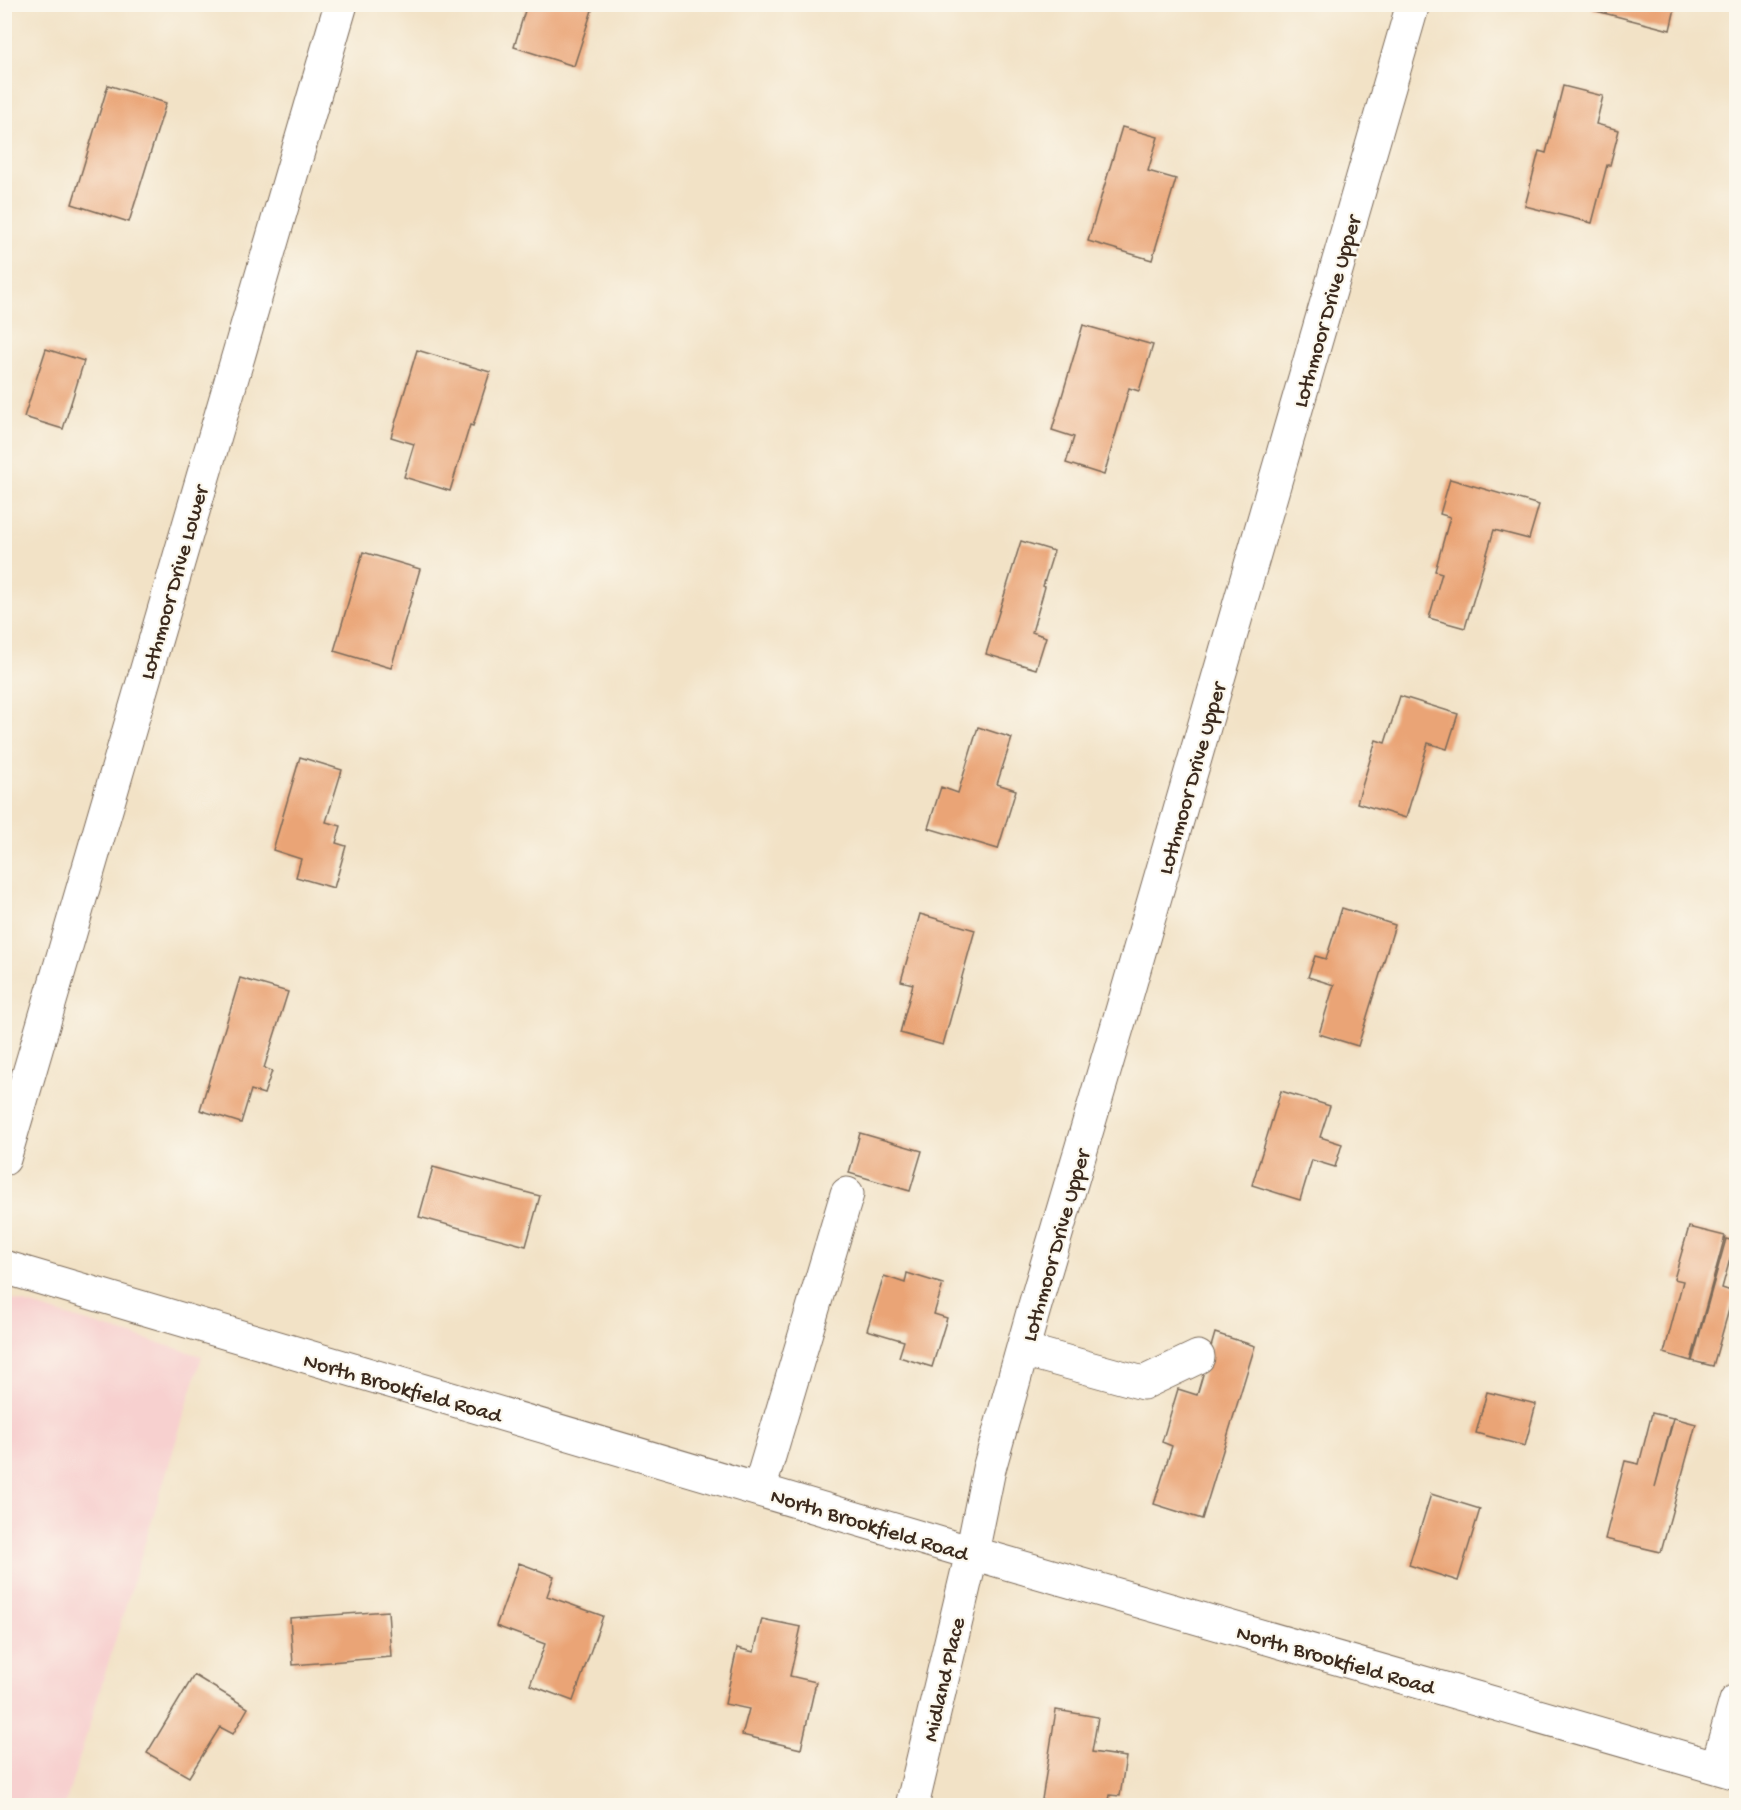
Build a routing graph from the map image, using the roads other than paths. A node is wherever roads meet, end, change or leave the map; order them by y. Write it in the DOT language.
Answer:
graph roads {
  1 [pos="341,4"];
  2 [pos="1413,4"];
  3 [pos="4,1159"];
  4 [pos="847,1194"];
  5 [pos="4,1267"];
  6 [pos="1023,1350"];
  7 [pos="1198,1357"];
  8 [pos="759,1490"];
  9 [pos="972,1553"];
  10 [pos="1737,1701"];
  11 [pos="1727,1770"];
  12 [pos="912,1806"];
  1 -- 3 [label="street, Lothmoor Drive Lower"];
  2 -- 6 [label="street, Lothmoor Drive Upper"];
  4 -- 8 [label="street"];
  5 -- 8 [label="street, North Brookfield Road"];
  6 -- 7 [label="street"];
  6 -- 9 [label="street, Lothmoor Drive Upper"];
  8 -- 9 [label="street, North Brookfield Road"];
  9 -- 11 [label="street, North Brookfield Road"];
  9 -- 12 [label="street, Midland Place"];
  10 -- 11 [label="street"];
}
